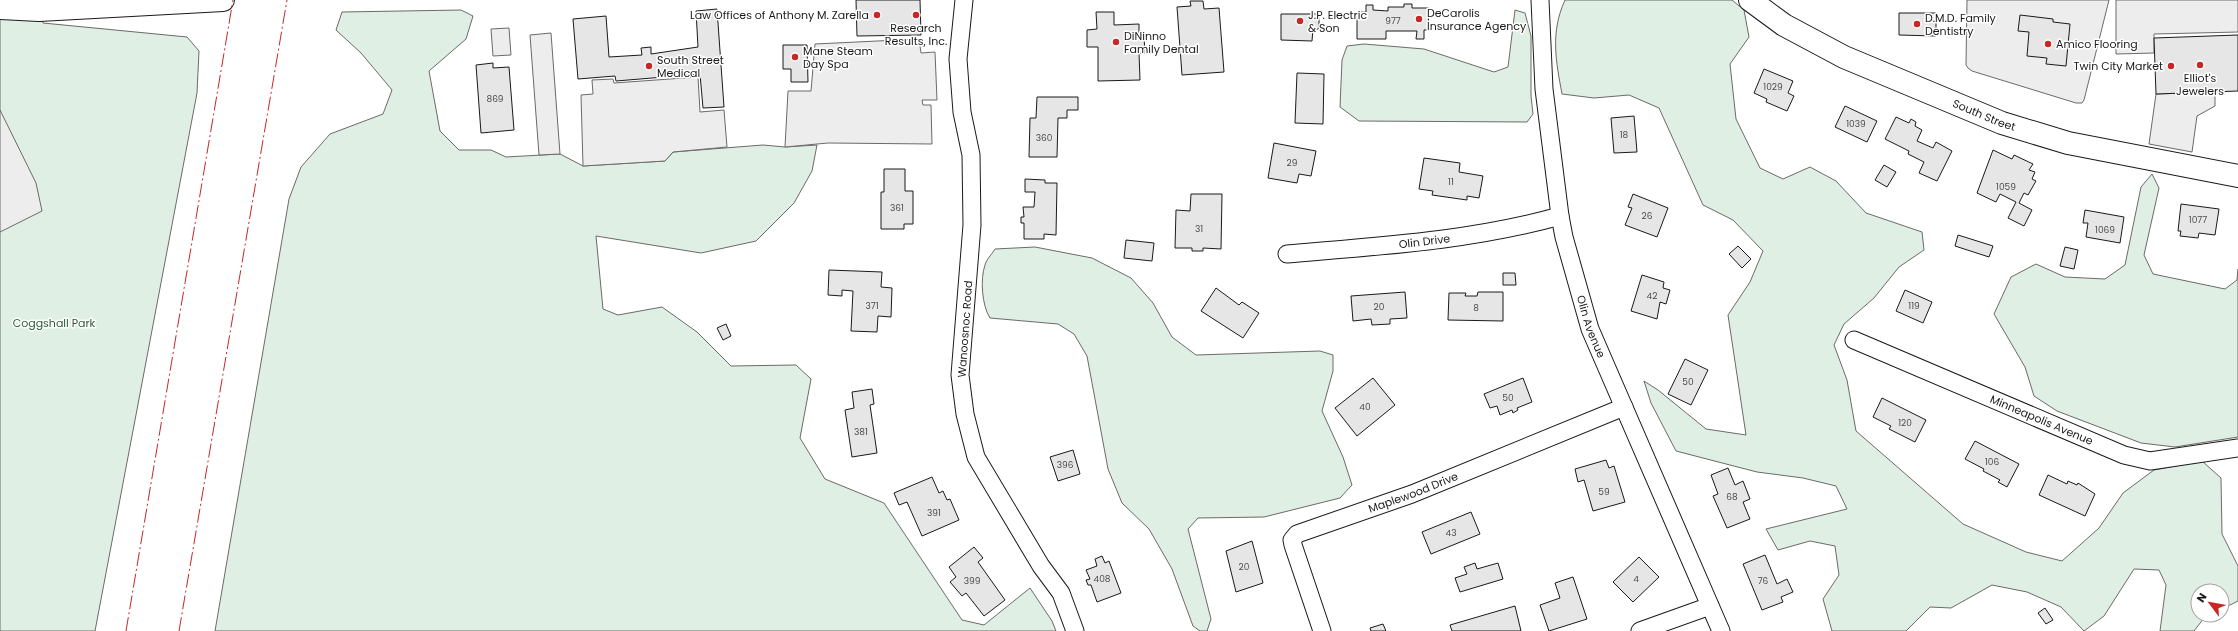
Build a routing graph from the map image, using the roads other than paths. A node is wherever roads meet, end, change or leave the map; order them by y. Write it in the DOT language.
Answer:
graph roads {
  1 [pos="223,0"];
  2 [pos="964,0"];
  3 [pos="1540,0"];
  4 [pos="1750,0"];
  5 [pos="0,8"];
  6 [pos="2238,176"];
  7 [pos="1560,216"];
  8 [pos="1286,254"];
  9 [pos="1854,340"];
  10 [pos="1624,407"];
  11 [pos="2238,448"];
  12 [pos="1710,606"];
  13 [pos="1075,631"];
  14 [pos="1322,631"];
  15 [pos="1640,631"];
  16 [pos="1721,631"];
  1 -- 5 [label="street"];
  2 -- 13 [label="street, Wanoosnoc Road"];
  3 -- 7 [label="street, Olin Avenue"];
  4 -- 6 [label="street, South Street"];
  7 -- 8 [label="street, Olin Drive"];
  7 -- 10 [label="street, Olin Avenue"];
  9 -- 11 [label="street, Minneapolis Avenue"];
  10 -- 12 [label="street, Olin Avenue"];
  10 -- 14 [label="street, Maplewood Drive"];
  12 -- 15 [label="street"];
  12 -- 16 [label="street, Olin Avenue"];
}
